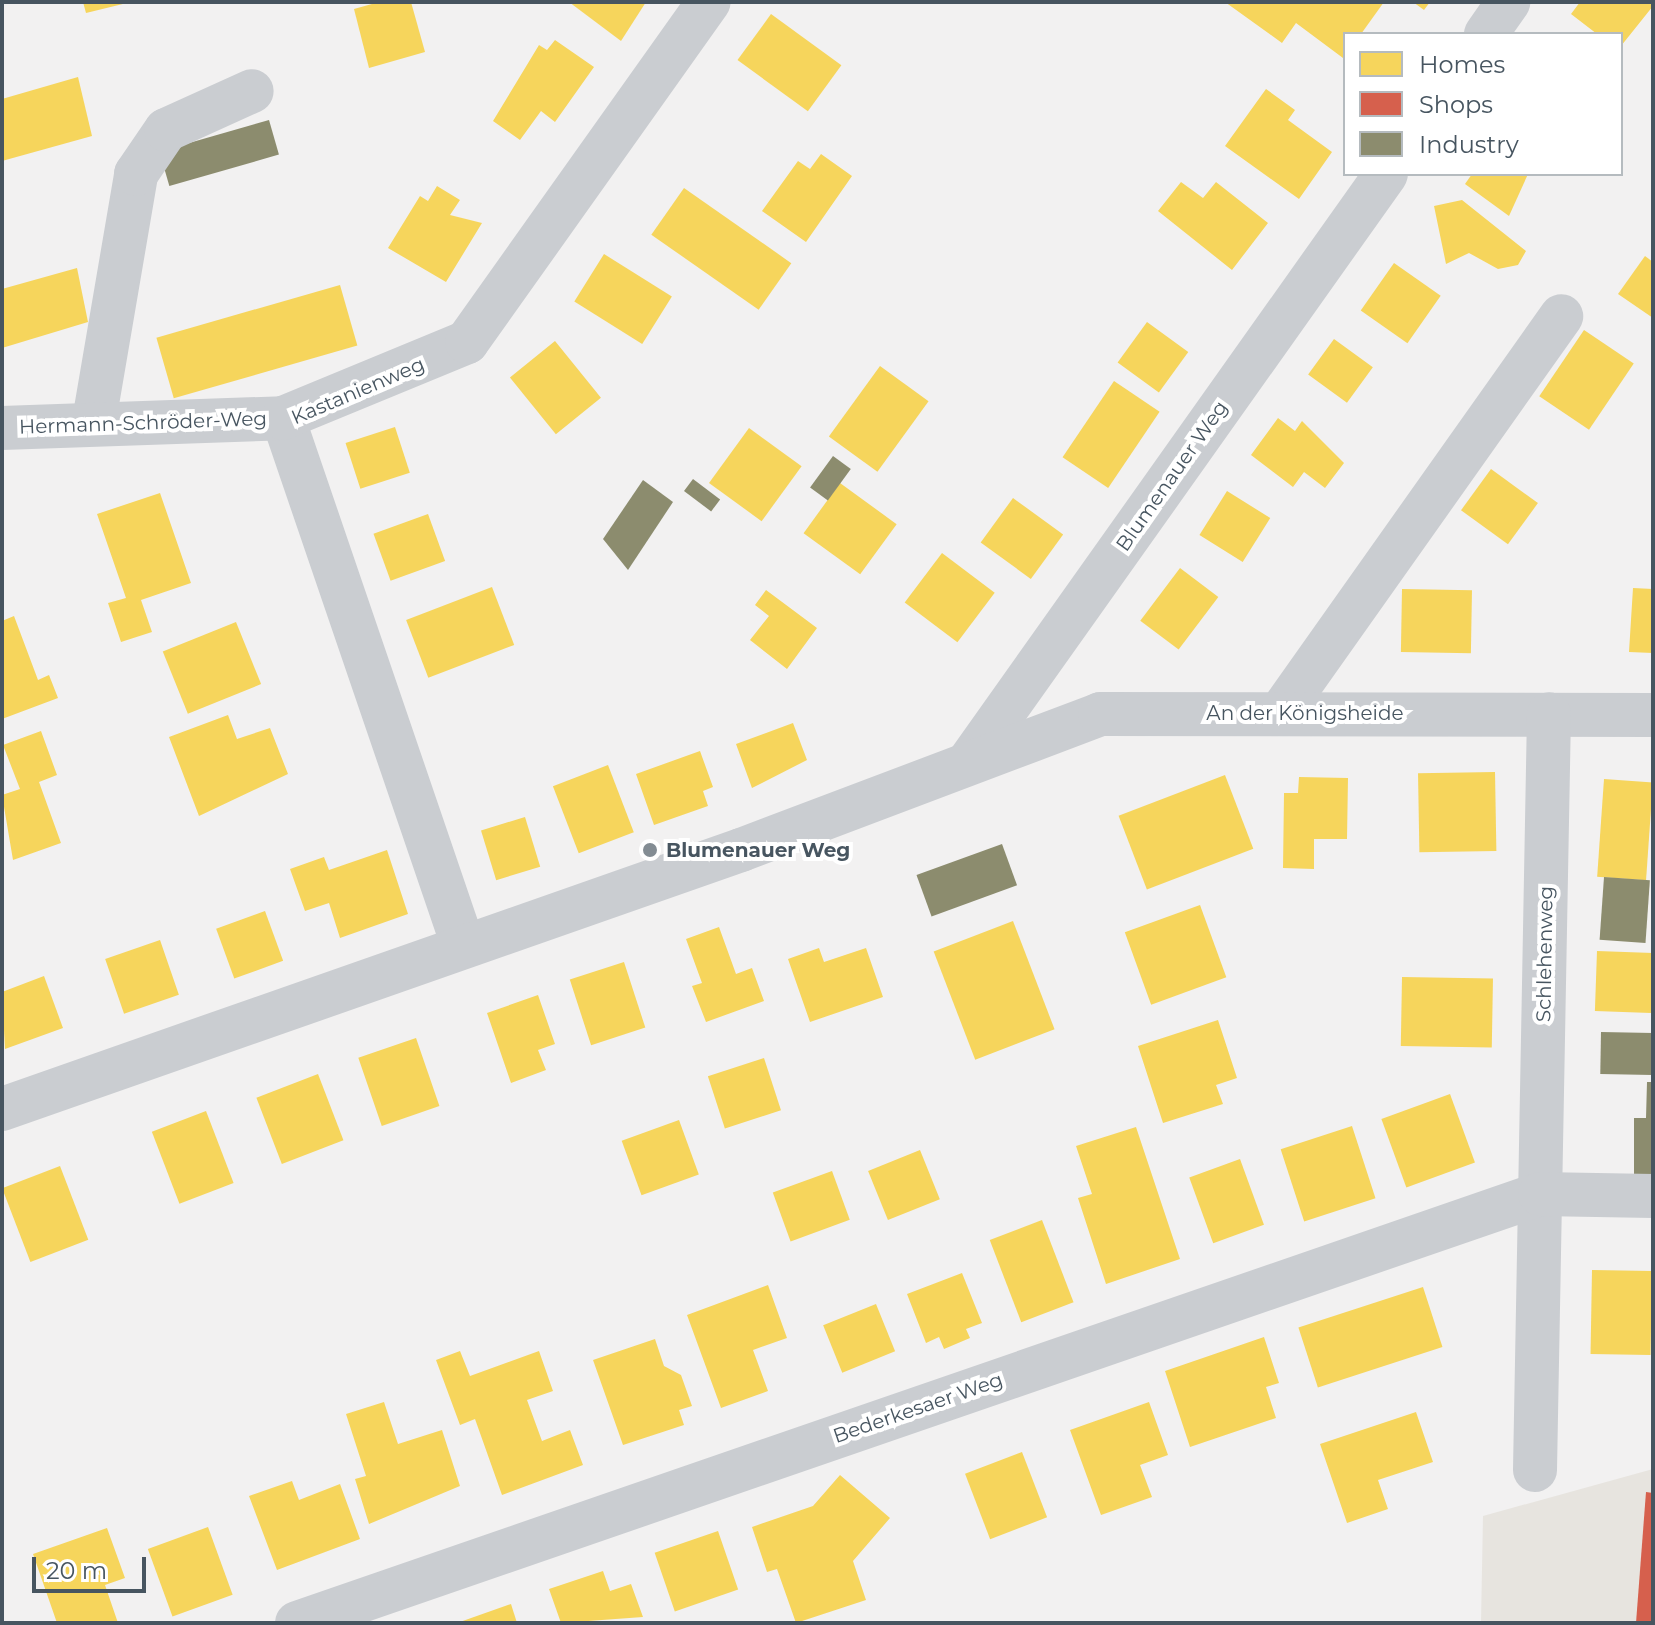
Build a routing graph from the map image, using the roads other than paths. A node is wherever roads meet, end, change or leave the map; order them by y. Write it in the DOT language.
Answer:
graph roads {
  1 [pos="709,2"];
  2 [pos="1508,2"];
  3 [pos="1487,32"];
  4 [pos="252,91"];
  5 [pos="1385,176"];
  6 [pos="1561,316"];
  7 [pos="283,418"];
  8 [pos="94,421"];
  9 [pos="2,428"];
  10 [pos="1281,712"];
  11 [pos="1549,714"];
  12 [pos="1653,715"];
  13 [pos="966,765"];
  14 [pos="463,945"];
  15 [pos="2,1109"];
  16 [pos="1540,1194"];
  17 [pos="1653,1196"];
  18 [pos="1535,1470"];
  19 [pos="297,1623"];
  1 -- 7 [label="street, Kastanienweg"];
  2 -- 3 [label="street"];
  4 -- 8 [label="street"];
  5 -- 13 [label="street, Blumenauer Weg"];
  6 -- 10 [label="street"];
  7 -- 8 [label="street, Hermann-Schröder-Weg"];
  7 -- 14 [label="street, Kastanienweg"];
  8 -- 9 [label="street, Hermann-Schröder-Weg"];
  10 -- 11 [label="street, An der Königsheide"];
  10 -- 13 [label="street, An der Königsheide"];
  11 -- 12 [label="street, An der Königsheide"];
  11 -- 16 [label="street, Schlehenweg"];
  13 -- 14 [label="street"];
  14 -- 15 [label="street"];
  16 -- 17 [label="street"];
  16 -- 18 [label="street, Schlehenweg"];
  16 -- 19 [label="street, Bederkesaer Weg"];
}
